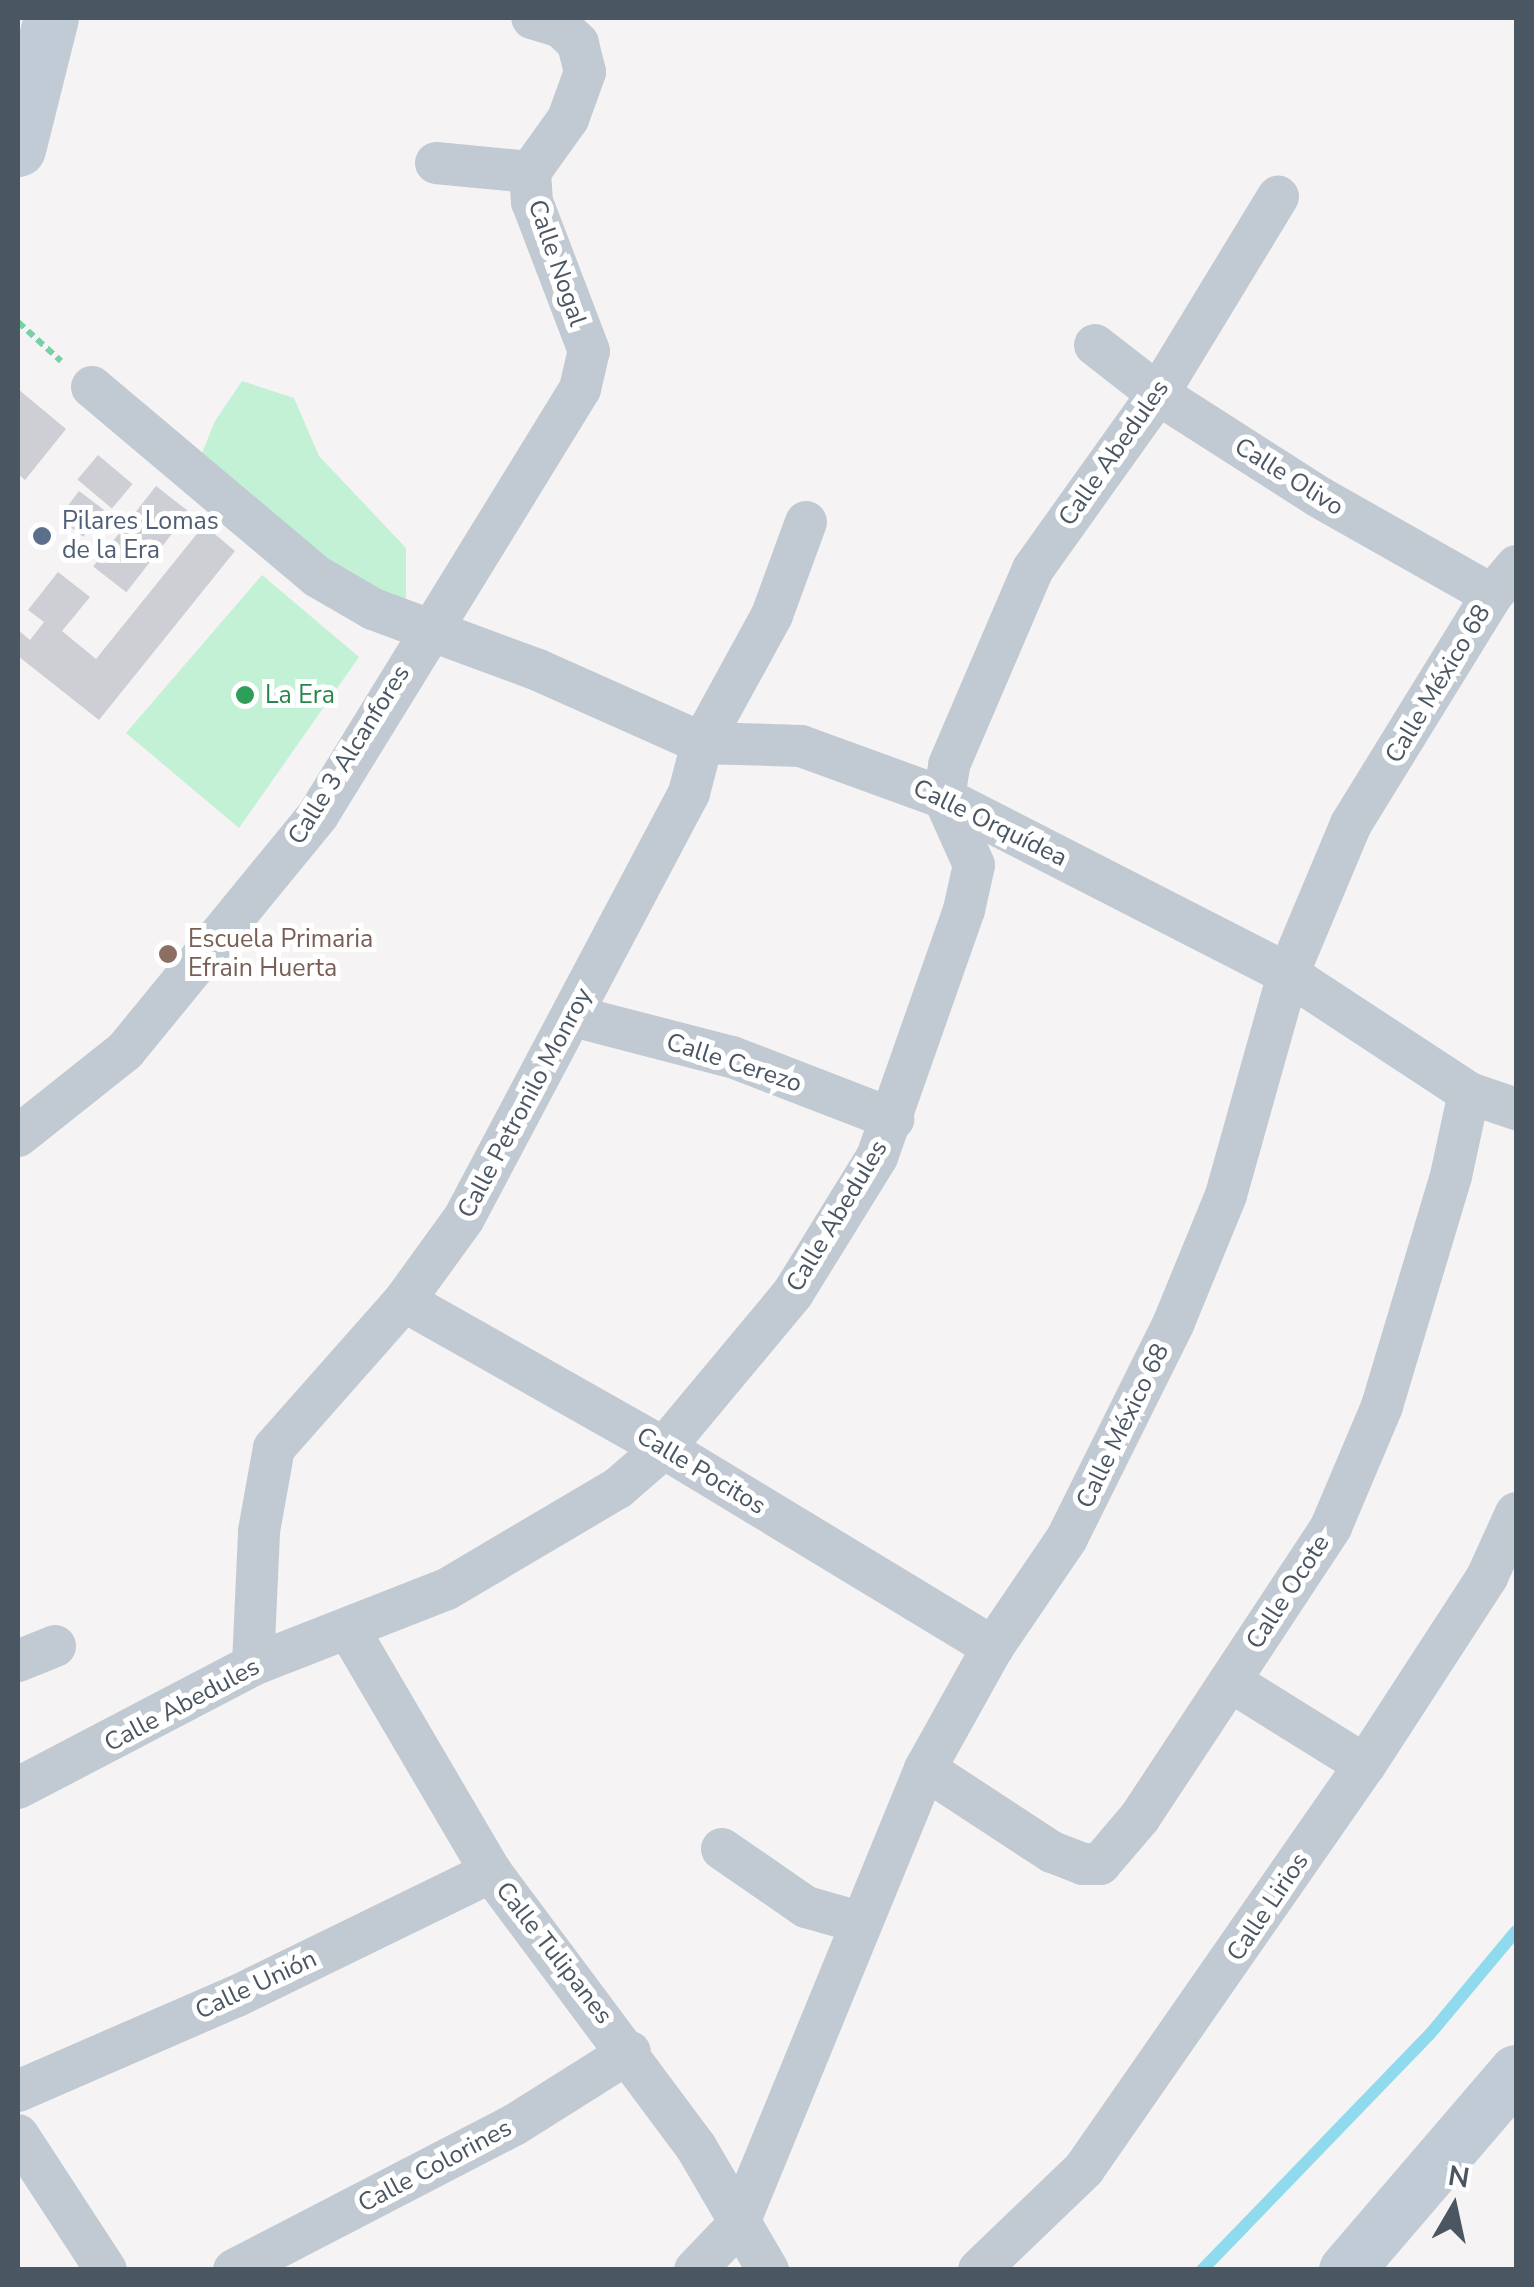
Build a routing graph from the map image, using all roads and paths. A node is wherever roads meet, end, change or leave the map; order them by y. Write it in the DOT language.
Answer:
graph roads {
  1 [pos="51,18"];
  2 [pos="532,18"];
  3 [pos="18,149"];
  4 [pos="436,162"];
  5 [pos="530,172"];
  6 [pos="1278,198"];
  7 [pos="18,322"];
  8 [pos="1095,345"];
  9 [pos="92,388"];
  10 [pos="1158,394"];
  11 [pos="806,522"];
  12 [pos="1504,580"];
  13 [pos="428,628"];
  14 [pos="702,743"];
  15 [pos="944,798"];
  16 [pos="1288,974"];
  17 [pos="573,1016"];
  18 [pos="1468,1093"];
  19 [pos="1516,1109"];
  20 [pos="893,1118"];
  21 [pos="18,1136"];
  22 [pos="404,1301"];
  23 [pos="664,1448"];
  24 [pos="1516,1513"];
  25 [pos="349,1630"];
  26 [pos="993,1647"];
  27 [pos="253,1665"];
  28 [pos="1230,1680"];
  29 [pos="1365,1766"];
  30 [pos="925,1769"];
  31 [pos="18,1788"];
  32 [pos="722,1850"];
  33 [pos="491,1872"];
  34 [pos="858,1922"];
  35 [pos="630,2052"];
  36 [pos="1512,2084"];
  37 [pos="18,2092"];
  38 [pos="18,2135"];
  39 [pos="738,2225"];
  40 [pos="1356,2266"];
  41 [pos="106,2270"];
  42 [pos="234,2270"];
  43 [pos="696,2270"];
  44 [pos="768,2270"];
  45 [pos="979,2270"];
  1 -- 3 [label="street"];
  2 -- 5 [label="street, Calle Nogal"];
  4 -- 5 [label="street"];
  5 -- 13 [label="street, Calle Nogal"];
  6 -- 10 [label="street, Calle Abedules"];
  7 -- 9 [label="path"];
  8 -- 10 [label="street, Calle Olivo"];
  9 -- 13 [label="street, Calle Orquídea"];
  10 -- 12 [label="street, Calle Olivo"];
  10 -- 15 [label="street, Calle Abedules"];
  11 -- 14 [label="street, Calle Petronilo Monroy"];
  12 -- 16 [label="street, Calle México 68"];
  13 -- 14 [label="street, Calle Orquídea"];
  13 -- 21 [label="street, Calle 3 Alcanfores"];
  14 -- 15 [label="street, Calle Orquídea"];
  14 -- 17 [label="street, Calle Petronilo Monroy"];
  15 -- 16 [label="street, Calle Orquídea"];
  15 -- 20 [label="street, Calle Abedules"];
  16 -- 18 [label="street, Calle Orquídea"];
  16 -- 26 [label="street, Calle México 68"];
  17 -- 20 [label="street, Calle Cerezo"];
  17 -- 22 [label="street, Calle Petronilo Monroy"];
  18 -- 19 [label="street, Calle Orquídea"];
  18 -- 28 [label="street, Calle Ocote"];
  20 -- 23 [label="street, Calle Abedules"];
  22 -- 23 [label="street, Calle Pocitos"];
  22 -- 27 [label="street, Calle Petronilo Monroy"];
  23 -- 25 [label="street, Calle Abedules"];
  23 -- 26 [label="street, Calle Pocitos"];
  24 -- 29 [label="street, Calle Lirios"];
  25 -- 27 [label="street, Calle Abedules"];
  25 -- 33 [label="street, Calle Tulipanes"];
  26 -- 30 [label="street, Calle México 68"];
  27 -- 31 [label="street, Calle Abedules"];
  28 -- 29 [label="street"];
  28 -- 30 [label="street, Calle Ocote"];
  29 -- 45 [label="street, Calle Lirios"];
  30 -- 34 [label="street, Calle México 68"];
  32 -- 34 [label="street"];
  33 -- 35 [label="street, Calle Tulipanes"];
  33 -- 37 [label="street, Calle Unión"];
  34 -- 39 [label="street, Calle México 68"];
  35 -- 39 [label="street, Calle Tulipanes"];
  35 -- 42 [label="street, Calle Colorines"];
  36 -- 40 [label="street"];
  38 -- 41 [label="street"];
  39 -- 43 [label="street, Calle México 68"];
  39 -- 44 [label="street, Calle Tulipanes"];
}
